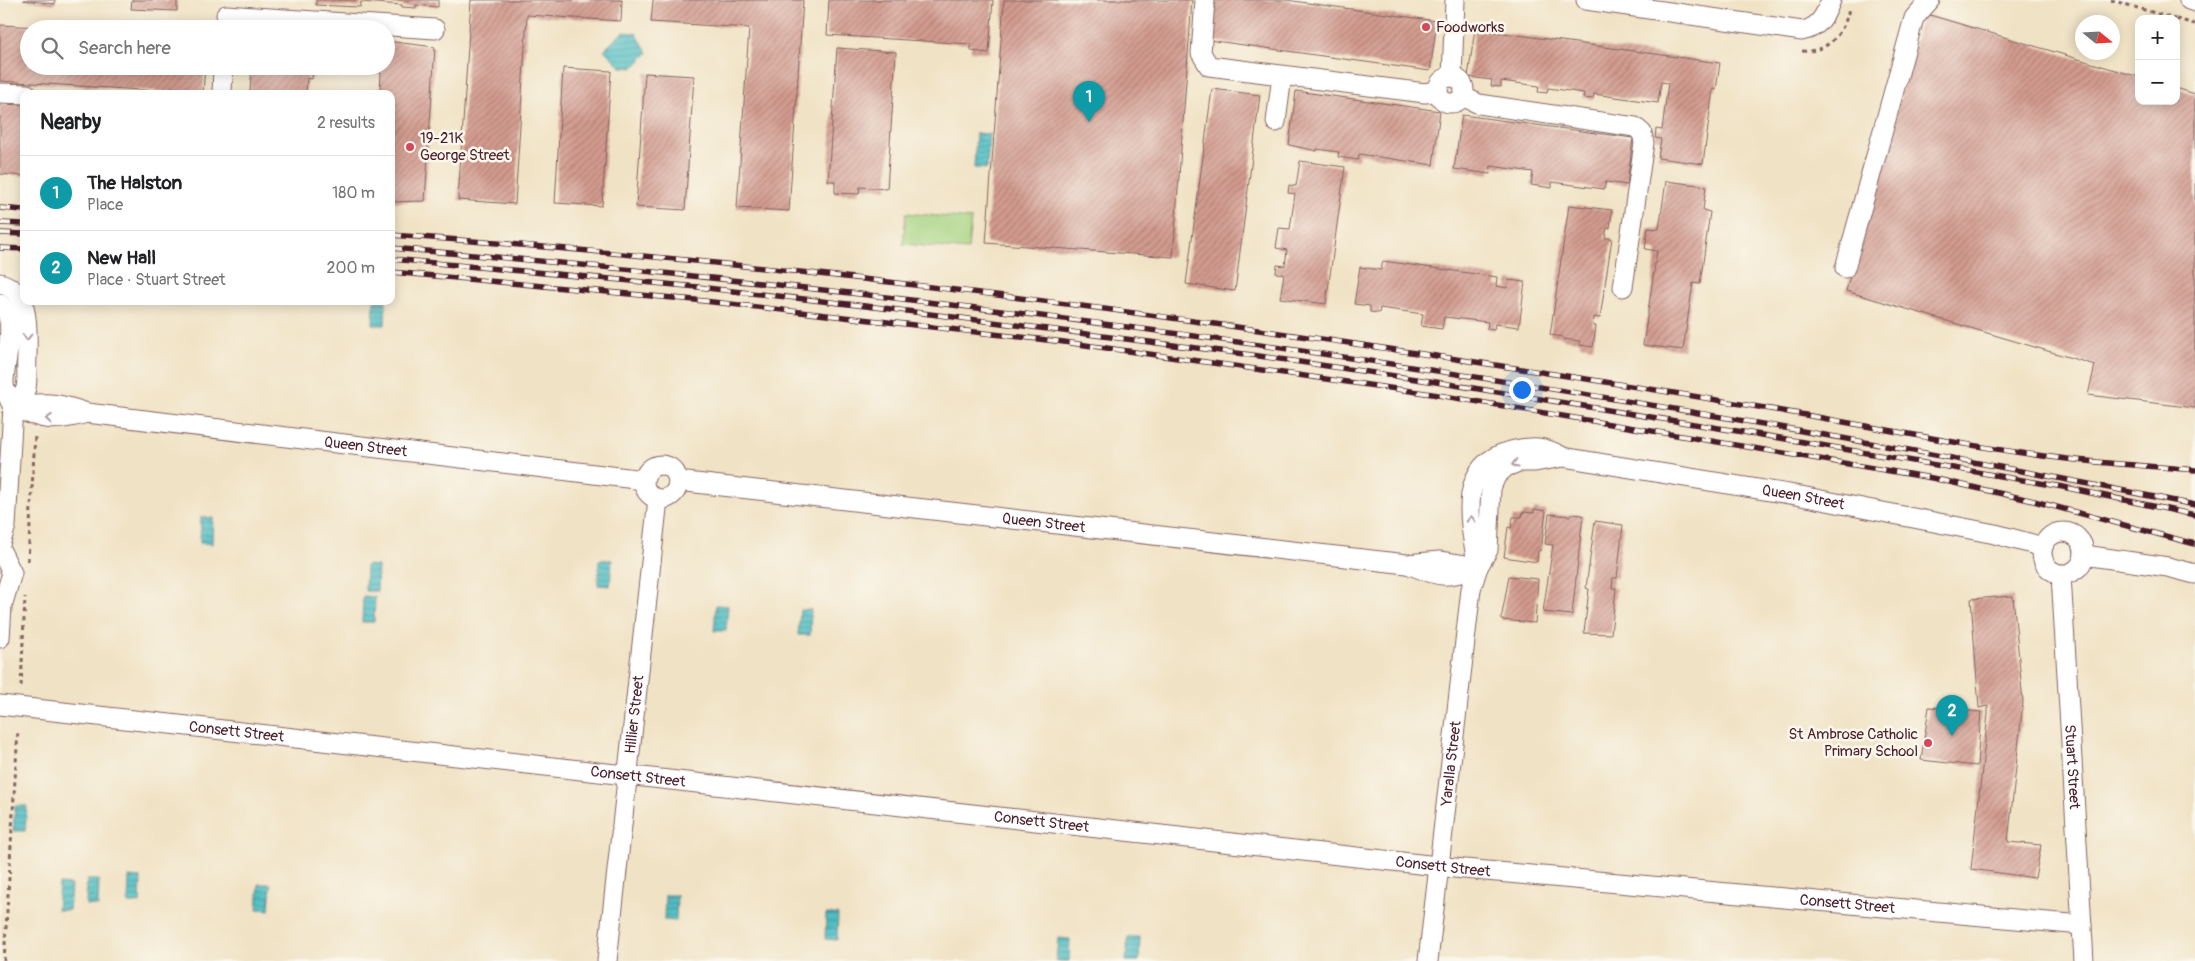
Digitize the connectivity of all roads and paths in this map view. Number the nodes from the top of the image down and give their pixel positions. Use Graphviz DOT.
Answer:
graph roads {
  1 [pos="1205,0"];
  2 [pos="1456,0"];
  3 [pos="1586,0"];
  4 [pos="1830,0"];
  5 [pos="1930,0"];
  6 [pos="2111,0"];
  7 [pos="2189,0"];
  8 [pos="2195,2"];
  9 [pos="226,15"];
  10 [pos="2162,15"];
  11 [pos="301,20"];
  12 [pos="2180,20"];
  13 [pos="2195,24"];
  14 [pos="395,26"];
  15 [pos="435,29"];
  16 [pos="223,75"];
  17 [pos="1282,76"];
  18 [pos="1452,77"];
  19 [pos="222,90"];
  20 [pos="1438,91"];
  21 [pos="0,92"];
  22 [pos="20,94"];
  23 [pos="1462,96"];
  24 [pos="1276,122"];
  25 [pos="1845,268"];
  26 [pos="0,283"];
  27 [pos="1623,287"];
  28 [pos="20,299"];
  29 [pos="0,304"];
  30 [pos="23,305"];
  31 [pos="13,407"];
  32 [pos="35,431"];
  33 [pos="644,480"];
  34 [pos="678,481"];
  35 [pos="658,499"];
  36 [pos="0,544"];
  37 [pos="2043,547"];
  38 [pos="0,549"];
  39 [pos="2084,555"];
  40 [pos="27,566"];
  41 [pos="1478,568"];
  42 [pos="2061,574"];
  43 [pos="2195,574"];
  44 [pos="26,595"];
  45 [pos="0,638"];
  46 [pos="21,686"];
  47 [pos="0,705"];
  48 [pos="18,730"];
  49 [pos="628,775"];
  50 [pos="1439,865"];
  51 [pos="2082,925"];
  52 [pos="4,961"];
  53 [pos="607,961"];
  54 [pos="1428,961"];
  55 [pos="2084,961"];
  1 -- 17 [label="street"];
  2 -- 18 [label="street"];
  3 -- 4 [label="street"];
  5 -- 25 [label="street"];
  6 -- 10 [label="path"];
  7 -- 8 [label="street"];
  9 -- 11 [label="street"];
  12 -- 13 [label="path"];
  14 -- 15 [label="street"];
  16 -- 19 [label="street"];
  17 -- 20 [label="street"];
  17 -- 24 [label="street"];
  18 -- 20 [label="street"];
  18 -- 23 [label="street"];
  20 -- 23 [label="street"];
  21 -- 22 [label="street"];
  23 -- 27 [label="street"];
  26 -- 28 [label="street, one-way"];
  29 -- 31 [label="street"];
  30 -- 31 [label="street, one-way"];
  31 -- 33 [label="street, Queen Street"];
  31 -- 36 [label="street"];
  32 -- 40 [label="path"];
  33 -- 34 [label="street"];
  33 -- 35 [label="street"];
  34 -- 35 [label="street"];
  34 -- 41 [label="street, Queen Street"];
  35 -- 49 [label="street, Hillier Street"];
  37 -- 39 [label="street"];
  37 -- 41 [label="street, Queen Street"];
  37 -- 42 [label="street"];
  38 -- 45 [label="street"];
  39 -- 42 [label="street"];
  39 -- 43 [label="street"];
  41 -- 50 [label="street, Yaralla Street"];
  42 -- 51 [label="street, Stuart Street"];
  44 -- 46 [label="path"];
  47 -- 49 [label="street, Consett Street"];
  48 -- 52 [label="path"];
  49 -- 50 [label="street, Consett Street"];
  49 -- 53 [label="street, Hillier Street"];
  50 -- 51 [label="street, Consett Street"];
  50 -- 54 [label="street, Yaralla Street"];
  51 -- 55 [label="street, Stuart Street"];
}
